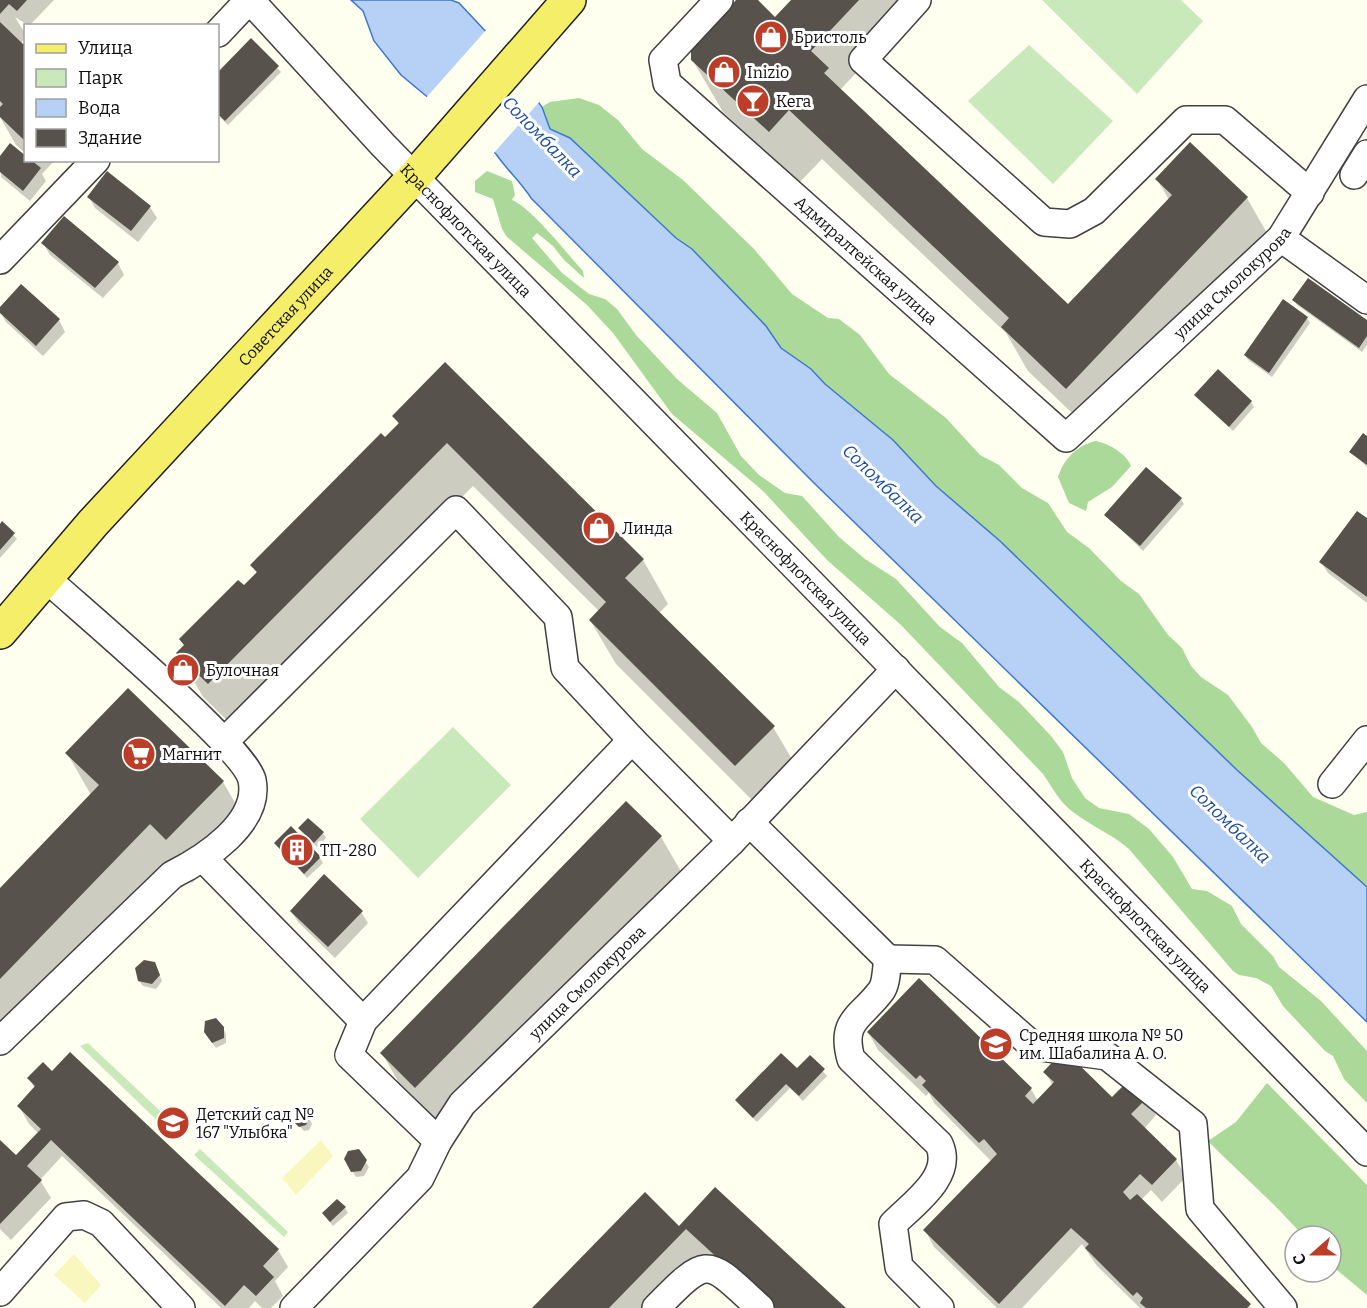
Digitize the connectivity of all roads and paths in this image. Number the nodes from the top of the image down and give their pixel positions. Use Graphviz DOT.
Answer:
graph roads {
  1 [pos="250,0"];
  2 [pos="569,0"];
  3 [pos="719,0"];
  4 [pos="917,0"];
  5 [pos="219,32"];
  6 [pos="1367,99"];
  7 [pos="94,162"];
  8 [pos="423,166"];
  9 [pos="1310,194"];
  10 [pos="1281,238"];
  11 [pos="0,260"];
  12 [pos="1367,300"];
  13 [pos="1065,438"];
  14 [pos="46,579"];
  15 [pos="0,632"];
  16 [pos="896,669"];
  17 [pos="632,740"];
  18 [pos="1367,740"];
  19 [pos="225,741"];
  20 [pos="1332,784"];
  21 [pos="741,831"];
  22 [pos="204,859"];
  23 [pos="888,959"];
  24 [pos="363,1021"];
  25 [pos="0,1041"];
  26 [pos="438,1141"];
  27 [pos="1367,1152"];
  28 [pos="0,1292"];
  29 [pos="181,1308"];
  30 [pos="294,1308"];
  31 [pos="656,1308"];
  32 [pos="760,1308"];
  33 [pos="940,1308"];
  34 [pos="1282,1308"];
  1 -- 5 [label="street"];
  1 -- 8 [label="street, Краснофлотская улица"];
  2 -- 8 [label="main road, Советская улица"];
  3 -- 13 [label="street, Адмиралтейская улица"];
  4 -- 9 [label="street"];
  6 -- 9 [label="street, улица Смолокурова"];
  7 -- 11 [label="street"];
  8 -- 14 [label="main road, Советская улица"];
  8 -- 16 [label="street, Краснофлотская улица"];
  9 -- 10 [label="street, улица Смолокурова"];
  10 -- 12 [label="street"];
  10 -- 13 [label="street, улица Смолокурова"];
  14 -- 15 [label="main road, Советская улица"];
  14 -- 19 [label="street"];
  16 -- 21 [label="street, улица Смолокурова"];
  16 -- 27 [label="street, Краснофлотская улица"];
  17 -- 19 [label="street"];
  17 -- 21 [label="street"];
  17 -- 24 [label="street"];
  18 -- 20 [label="street"];
  19 -- 22 [label="street"];
  21 -- 23 [label="street"];
  21 -- 26 [label="street, улица Смолокурова"];
  22 -- 24 [label="street"];
  22 -- 25 [label="street"];
  23 -- 33 [label="street"];
  23 -- 34 [label="street"];
  24 -- 26 [label="street"];
  26 -- 30 [label="street, улица Смолокурова"];
  28 -- 29 [label="street"];
  31 -- 32 [label="street"];
}
